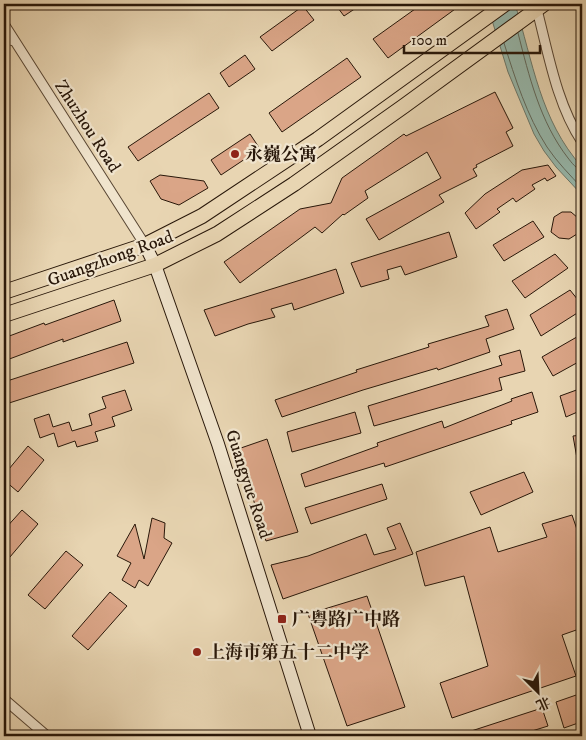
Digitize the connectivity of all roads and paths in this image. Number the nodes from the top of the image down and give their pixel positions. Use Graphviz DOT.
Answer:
graph roads {
  1 [pos="505,4"];
  2 [pos="539,5"];
  3 [pos="4,24"];
  4 [pos="4,42"];
  5 [pos="16,43"];
  6 [pos="582,142"];
  7 [pos="145,245"];
  8 [pos="155,265"];
  9 [pos="4,292"];
  10 [pos="4,315"];
  11 [pos="4,699"];
  12 [pos="47,736"];
  13 [pos="309,736"];
  1 -- 7 [label="main road, Guangzhong Road"];
  2 -- 6 [label="street"];
  2 -- 8 [label="main road, Guangzhong Road"];
  3 -- 5 [label="street, Zhuzhou Road"];
  4 -- 5 [label="lane"];
  5 -- 7 [label="street, Zhuzhou Road"];
  7 -- 8 [label="main road, Guangyue Road"];
  7 -- 9 [label="main road, Guangzhong Road"];
  8 -- 10 [label="main road, Guangzhong Road"];
  8 -- 13 [label="main road, Guangyue Road"];
  11 -- 12 [label="street"];
}
